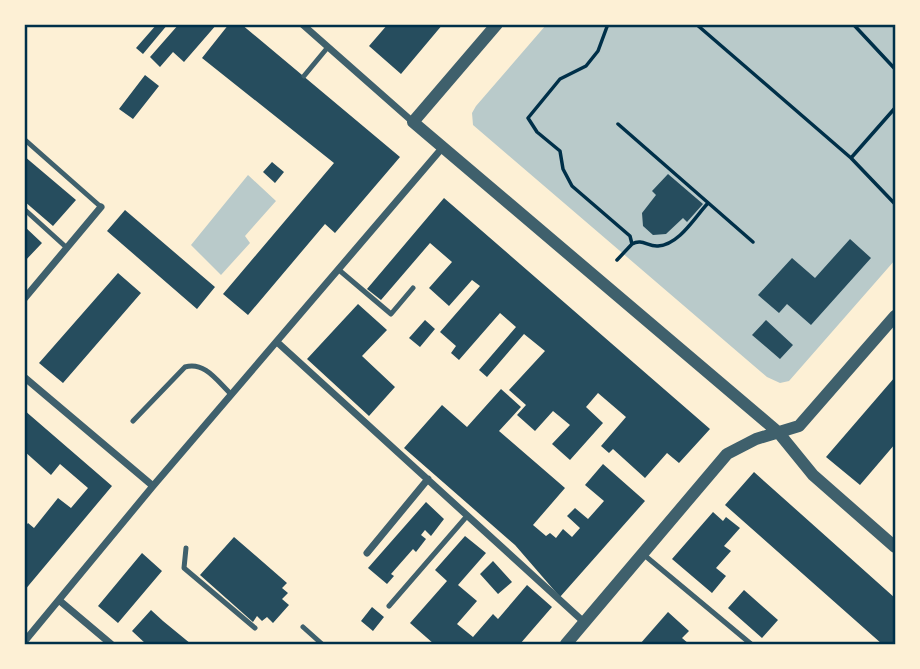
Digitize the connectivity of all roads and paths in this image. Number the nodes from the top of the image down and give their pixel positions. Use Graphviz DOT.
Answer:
graph roads {
  1 [pos="302,24"];
  2 [pos="498,24"];
  3 [pos="608,24"];
  4 [pos="696,24"];
  5 [pos="853,24"];
  6 [pos="328,47"];
  7 [pos="895,69"];
  8 [pos="303,76"];
  9 [pos="895,108"];
  10 [pos="412,122"];
  11 [pos="618,124"];
  12 [pos="24,139"];
  13 [pos="443,147"];
  14 [pos="851,158"];
  15 [pos="708,203"];
  16 [pos="895,204"];
  17 [pos="101,207"];
  18 [pos="24,209"];
  19 [pos="753,242"];
  20 [pos="632,244"];
  21 [pos="67,248"];
  22 [pos="617,261"];
  23 [pos="339,270"];
  24 [pos="413,288"];
  25 [pos="24,299"];
  26 [pos="895,316"];
  27 [pos="277,342"];
  28 [pos="24,377"];
  29 [pos="231,394"];
  30 [pos="133,421"];
  31 [pos="778,432"];
  32 [pos="428,479"];
  33 [pos="153,486"];
  34 [pos="467,516"];
  35 [pos="895,547"];
  36 [pos="186,548"];
  37 [pos="367,553"];
  38 [pos="643,555"];
  39 [pos="60,601"];
  40 [pos="389,606"];
  41 [pos="584,623"];
  42 [pos="303,627"];
  43 [pos="255,628"];
  44 [pos="24,642"];
  45 [pos="111,645"];
  46 [pos="322,645"];
  47 [pos="566,645"];
  48 [pos="751,645"];
  1 -- 6 [label="street"];
  2 -- 10 [label="street"];
  3 -- 20 [label="path"];
  4 -- 14 [label="path"];
  5 -- 7 [label="path"];
  6 -- 8 [label="lane"];
  6 -- 10 [label="street"];
  9 -- 14 [label="path"];
  10 -- 13 [label="street"];
  11 -- 15 [label="path"];
  12 -- 17 [label="lane"];
  13 -- 23 [label="street"];
  13 -- 31 [label="street"];
  14 -- 16 [label="path"];
  15 -- 19 [label="path"];
  15 -- 20 [label="path"];
  17 -- 21 [label="street"];
  18 -- 21 [label="lane"];
  20 -- 22 [label="path"];
  21 -- 25 [label="street"];
  23 -- 24 [label="lane"];
  23 -- 27 [label="street"];
  26 -- 31 [label="street"];
  27 -- 29 [label="street"];
  27 -- 32 [label="street"];
  28 -- 33 [label="street"];
  29 -- 30 [label="lane"];
  29 -- 33 [label="street"];
  31 -- 35 [label="street"];
  31 -- 38 [label="street"];
  32 -- 34 [label="street"];
  32 -- 37 [label="street"];
  33 -- 39 [label="street"];
  34 -- 40 [label="lane"];
  34 -- 41 [label="street"];
  36 -- 43 [label="lane"];
  38 -- 41 [label="street"];
  38 -- 48 [label="lane"];
  39 -- 44 [label="street"];
  39 -- 45 [label="street"];
  41 -- 47 [label="street"];
  42 -- 46 [label="lane"];
}
